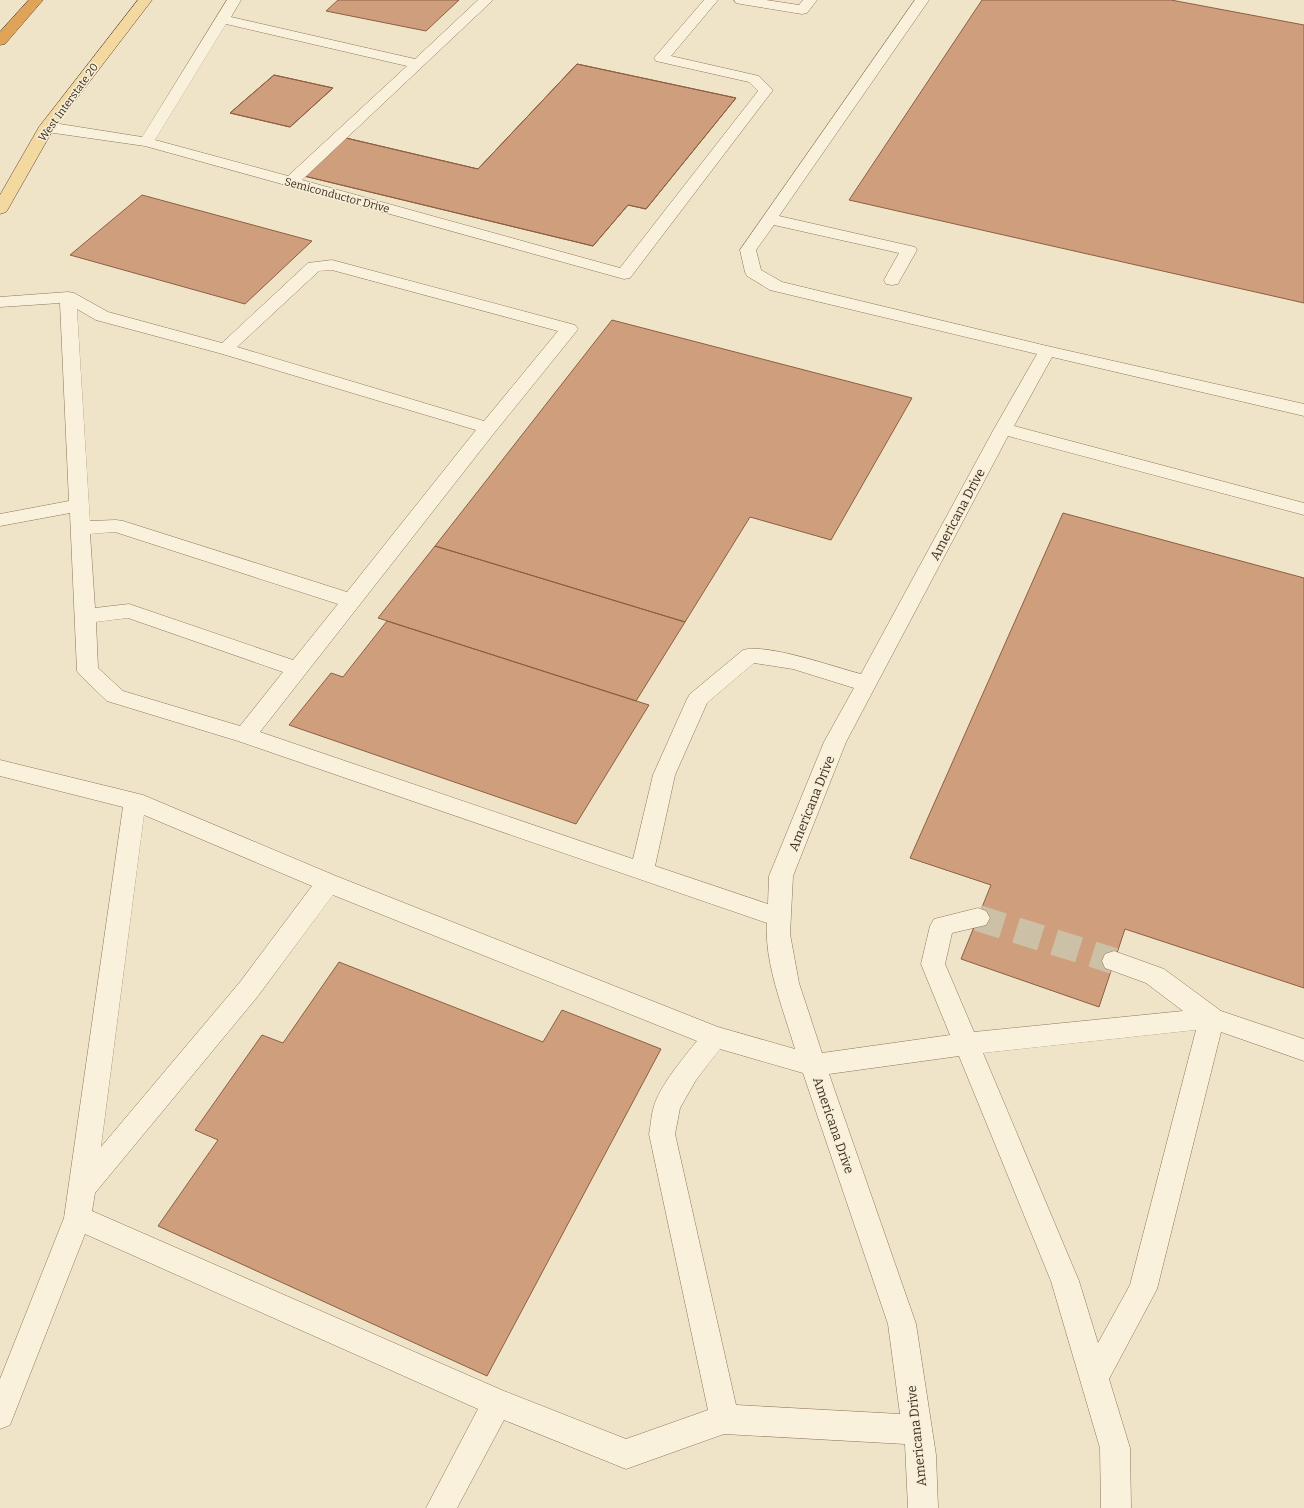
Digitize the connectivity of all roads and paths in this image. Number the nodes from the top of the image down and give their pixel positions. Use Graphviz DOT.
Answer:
graph roads {
  1 [pos="36,0"];
  2 [pos="145,0"];
  3 [pos="234,0"];
  4 [pos="486,0"];
  5 [pos="711,0"];
  6 [pos="741,0"];
  7 [pos="810,0"];
  8 [pos="922,0"];
  9 [pos="222,19"];
  10 [pos="0,41"];
  11 [pos="418,64"];
  12 [pos="47,127"];
  13 [pos="146,142"];
  14 [pos="291,182"];
  15 [pos="0,209"];
  16 [pos="769,219"];
  17 [pos="892,280"];
  18 [pos="68,297"];
  19 [pos="0,302"];
  20 [pos="225,349"];
  21 [pos="1047,351"];
  22 [pos="1304,410"];
  23 [pos="488,428"];
  24 [pos="1003,429"];
  25 [pos="79,505"];
  26 [pos="1304,509"];
  27 [pos="0,520"];
  28 [pos="80,528"];
  29 [pos="351,602"];
  30 [pos="85,616"];
  31 [pos="298,669"];
  32 [pos="866,684"];
  33 [pos="245,735"];
  34 [pos="0,768"];
  35 [pos="135,801"];
  36 [pos="642,871"];
  37 [pos="328,883"];
  38 [pos="780,918"];
  39 [pos="978,918"];
  40 [pos="1114,961"];
  41 [pos="1212,1018"];
  42 [pos="715,1037"];
  43 [pos="966,1044"];
  44 [pos="1304,1050"];
  45 [pos="813,1064"];
  46 [pos="81,1190"];
  47 [pos="78,1218"];
  48 [pos="1094,1378"];
  49 [pos="497,1403"];
  50 [pos="0,1415"];
  51 [pos="724,1419"];
  52 [pos="918,1430"];
  53 [pos="442,1508"];
  54 [pos="923,1508"];
  55 [pos="1116,1508"];
  1 -- 10 [label="highway"];
  2 -- 12 [label="main road, West Interstate 20"];
  3 -- 9 [label="street"];
  4 -- 11 [label="street"];
  5 -- 14 [label="street, Semiconductor Drive"];
  6 -- 7 [label="street"];
  8 -- 16 [label="street"];
  9 -- 11 [label="street"];
  9 -- 13 [label="street"];
  11 -- 14 [label="street"];
  12 -- 13 [label="street, Semiconductor Drive"];
  12 -- 15 [label="main road, West Interstate 20"];
  13 -- 14 [label="street, Semiconductor Drive"];
  16 -- 17 [label="street"];
  16 -- 21 [label="street"];
  18 -- 19 [label="street"];
  18 -- 20 [label="street"];
  18 -- 25 [label="street"];
  20 -- 23 [label="street"];
  20 -- 23 [label="street"];
  21 -- 22 [label="street"];
  21 -- 24 [label="street, Americana Drive"];
  23 -- 29 [label="street"];
  24 -- 26 [label="street"];
  24 -- 32 [label="street, Americana Drive"];
  25 -- 27 [label="street"];
  25 -- 28 [label="street"];
  28 -- 29 [label="street"];
  28 -- 30 [label="street"];
  29 -- 31 [label="street"];
  30 -- 31 [label="street"];
  30 -- 33 [label="street"];
  31 -- 33 [label="street"];
  32 -- 36 [label="street"];
  32 -- 38 [label="street, Americana Drive"];
  33 -- 36 [label="street"];
  34 -- 35 [label="street"];
  35 -- 37 [label="street"];
  35 -- 46 [label="street"];
  36 -- 38 [label="street"];
  37 -- 42 [label="street"];
  37 -- 46 [label="street"];
  38 -- 45 [label="street, Americana Drive"];
  39 -- 43 [label="street"];
  40 -- 41 [label="street"];
  41 -- 43 [label="street"];
  41 -- 44 [label="street"];
  41 -- 48 [label="street"];
  42 -- 45 [label="street"];
  42 -- 51 [label="street"];
  43 -- 45 [label="street"];
  43 -- 48 [label="street"];
  45 -- 52 [label="street, Americana Drive"];
  46 -- 47 [label="street"];
  47 -- 49 [label="street"];
  47 -- 50 [label="street"];
  48 -- 55 [label="street"];
  49 -- 51 [label="street"];
  49 -- 53 [label="street"];
  51 -- 52 [label="street"];
  52 -- 54 [label="street, Americana Drive"];
}
